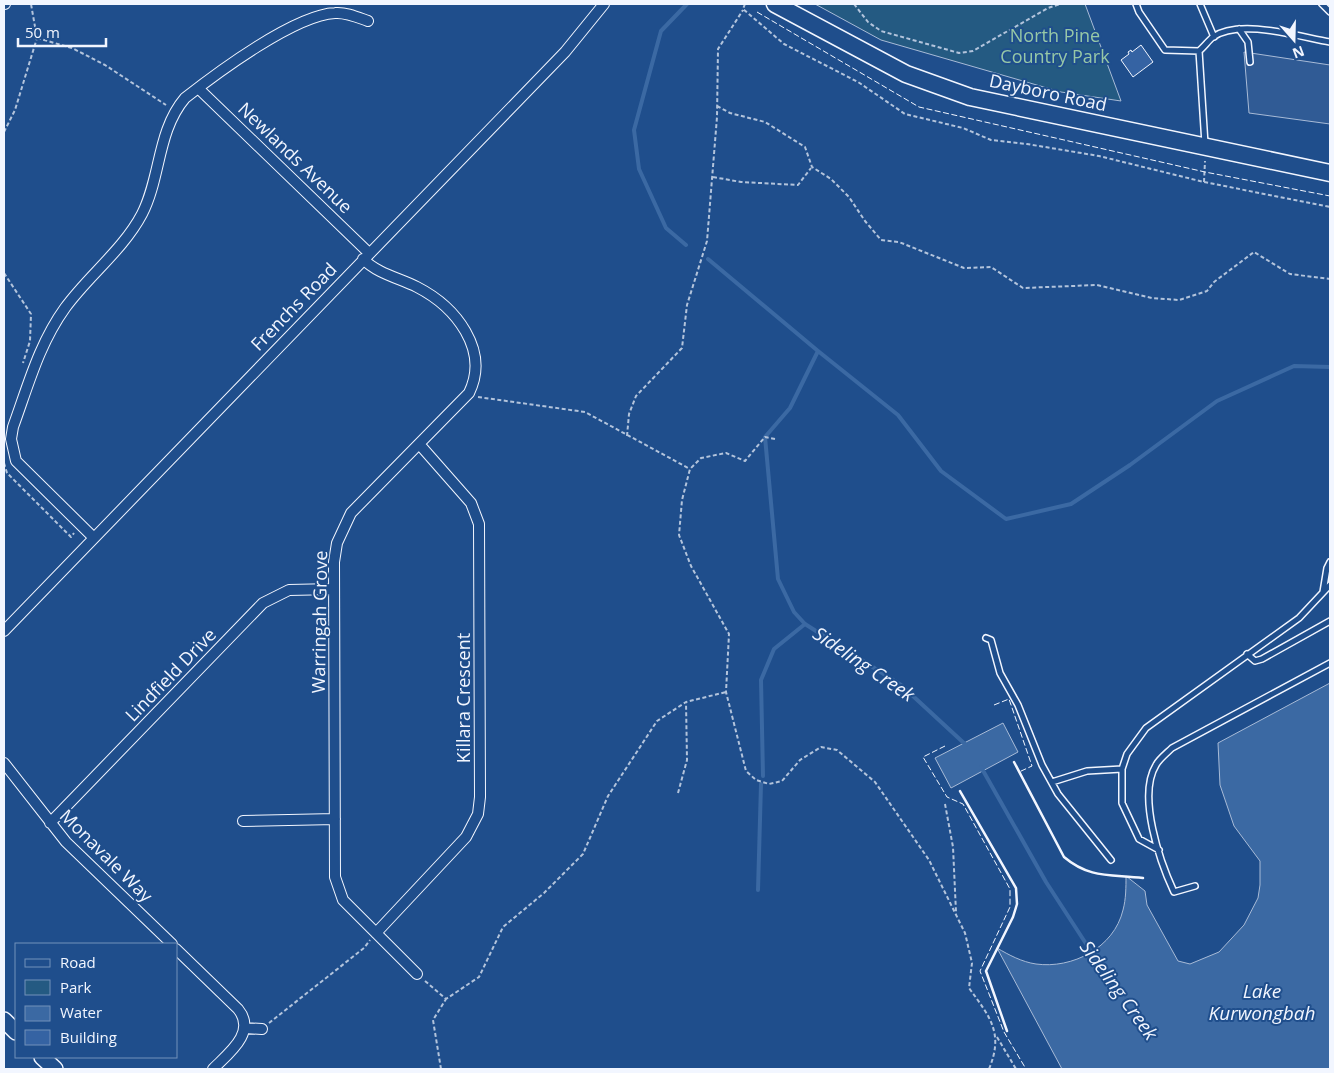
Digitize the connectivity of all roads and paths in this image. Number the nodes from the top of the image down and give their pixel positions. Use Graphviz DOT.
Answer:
graph roads {
  1 [pos="31,4"];
  2 [pos="604,4"];
  3 [pos="746,4"];
  4 [pos="775,4"];
  5 [pos="854,4"];
  6 [pos="1060,4"];
  7 [pos="1136,4"];
  8 [pos="1200,4"];
  9 [pos="1322,4"];
  10 [pos="743,9"];
  11 [pos="1330,12"];
  12 [pos="368,21"];
  13 [pos="1239,29"];
  14 [pos="1214,36"];
  15 [pos="37,38"];
  16 [pos="1330,42"];
  17 [pos="1199,51"];
  18 [pos="1250,62"];
  19 [pos="198,88"];
  20 [pos="717,106"];
  21 [pos="174,110"];
  22 [pos="4,132"];
  23 [pos="1205,148"];
  24 [pos="812,167"];
  25 [pos="1330,173"];
  26 [pos="713,177"];
  27 [pos="1204,182"];
  28 [pos="1330,207"];
  29 [pos="366,256"];
  30 [pos="4,273"];
  31 [pos="1330,279"];
  32 [pos="21,369"];
  33 [pos="469,393"];
  34 [pos="627,436"];
  35 [pos="775,439"];
  36 [pos="420,445"];
  37 [pos="4,461"];
  38 [pos="690,469"];
  39 [pos="81,526"];
  40 [pos="94,538"];
  41 [pos="1330,562"];
  42 [pos="1330,586"];
  43 [pos="334,589"];
  44 [pos="1323,592"];
  45 [pos="1330,621"];
  46 [pos="4,631"];
  47 [pos="986,638"];
  48 [pos="1247,654"];
  49 [pos="1330,663"];
  50 [pos="726,692"];
  51 [pos="686,702"];
  52 [pos="4,762"];
  53 [pos="1122,769"];
  54 [pos="1052,782"];
  55 [pos="678,793"];
  56 [pos="945,804"];
  57 [pos="335,819"];
  58 [pos="242,821"];
  59 [pos="50,823"];
  60 [pos="1159,850"];
  61 [pos="1111,860"];
  62 [pos="1195,886"];
  63 [pos="956,914"];
  64 [pos="376,932"];
  65 [pos="171,943"];
  66 [pos="178,951"];
  67 [pos="417,974"];
  68 [pos="446,999"];
  69 [pos="4,1020"];
  70 [pos="245,1028"];
  71 [pos="262,1029"];
  72 [pos="15,1031"];
  73 [pos="997,1036"];
  74 [pos="43,1058"];
  75 [pos="55,1069"];
  76 [pos="213,1069"];
  77 [pos="441,1069"];
  78 [pos="989,1069"];
  79 [pos="1016,1069"];
  1 -- 15 [label="path"];
  2 -- 29 [label="street, Frenchs Road"];
  3 -- 10 [label="path"];
  4 -- 23 [label="main road, Dayboro Road"];
  5 -- 6 [label="path"];
  7 -- 17 [label="lane"];
  8 -- 14 [label="lane"];
  9 -- 11 [label="lane"];
  10 -- 20 [label="path"];
  10 -- 27 [label="path"];
  12 -- 19 [label="street"];
  13 -- 14 [label="lane"];
  13 -- 16 [label="lane"];
  13 -- 18 [label="lane"];
  14 -- 17 [label="lane"];
  15 -- 21 [label="path"];
  15 -- 22 [label="path"];
  17 -- 23 [label="lane"];
  19 -- 21 [label="street"];
  19 -- 29 [label="street, Newlands Avenue"];
  20 -- 24 [label="path"];
  20 -- 26 [label="path"];
  21 -- 39 [label="street"];
  23 -- 25 [label="main road, Dayboro Road"];
  23 -- 27 [label="path"];
  24 -- 26 [label="path"];
  24 -- 31 [label="path"];
  26 -- 34 [label="path"];
  27 -- 28 [label="path"];
  29 -- 33 [label="street, Warringah Grove"];
  29 -- 40 [label="street, Frenchs Road"];
  30 -- 32 [label="path"];
  33 -- 34 [label="path"];
  33 -- 36 [label="street, Warringah Grove"];
  34 -- 38 [label="path"];
  35 -- 38 [label="path"];
  36 -- 43 [label="street, Warringah Grove"];
  36 -- 64 [label="street, Killara Crescent"];
  37 -- 39 [label="path"];
  38 -- 50 [label="path"];
  39 -- 40 [label="street"];
  40 -- 46 [label="street, Frenchs Road"];
  41 -- 44 [label="lane"];
  42 -- 44 [label="lane"];
  43 -- 57 [label="street, Warringah Grove"];
  43 -- 59 [label="street, Lindfield Drive"];
  44 -- 48 [label="lane"];
  45 -- 48 [label="lane"];
  47 -- 54 [label="lane"];
  48 -- 53 [label="lane"];
  49 -- 60 [label="lane"];
  50 -- 51 [label="path"];
  50 -- 63 [label="path"];
  51 -- 55 [label="path"];
  51 -- 68 [label="path"];
  52 -- 59 [label="street, Monavale Way"];
  53 -- 54 [label="lane"];
  53 -- 60 [label="lane"];
  54 -- 61 [label="lane"];
  56 -- 63 [label="path"];
  57 -- 58 [label="street"];
  57 -- 64 [label="street, Warringah Grove"];
  59 -- 65 [label="street, Monavale Way"];
  60 -- 62 [label="lane"];
  63 -- 73 [label="path"];
  64 -- 67 [label="street, Warringah Grove"];
  64 -- 71 [label="path"];
  66 -- 70 [label="street"];
  67 -- 68 [label="path"];
  68 -- 77 [label="path"];
  69 -- 72 [label="main road"];
  70 -- 71 [label="street"];
  70 -- 76 [label="street"];
  73 -- 78 [label="path"];
  73 -- 79 [label="path"];
  74 -- 75 [label="main road"];
}
